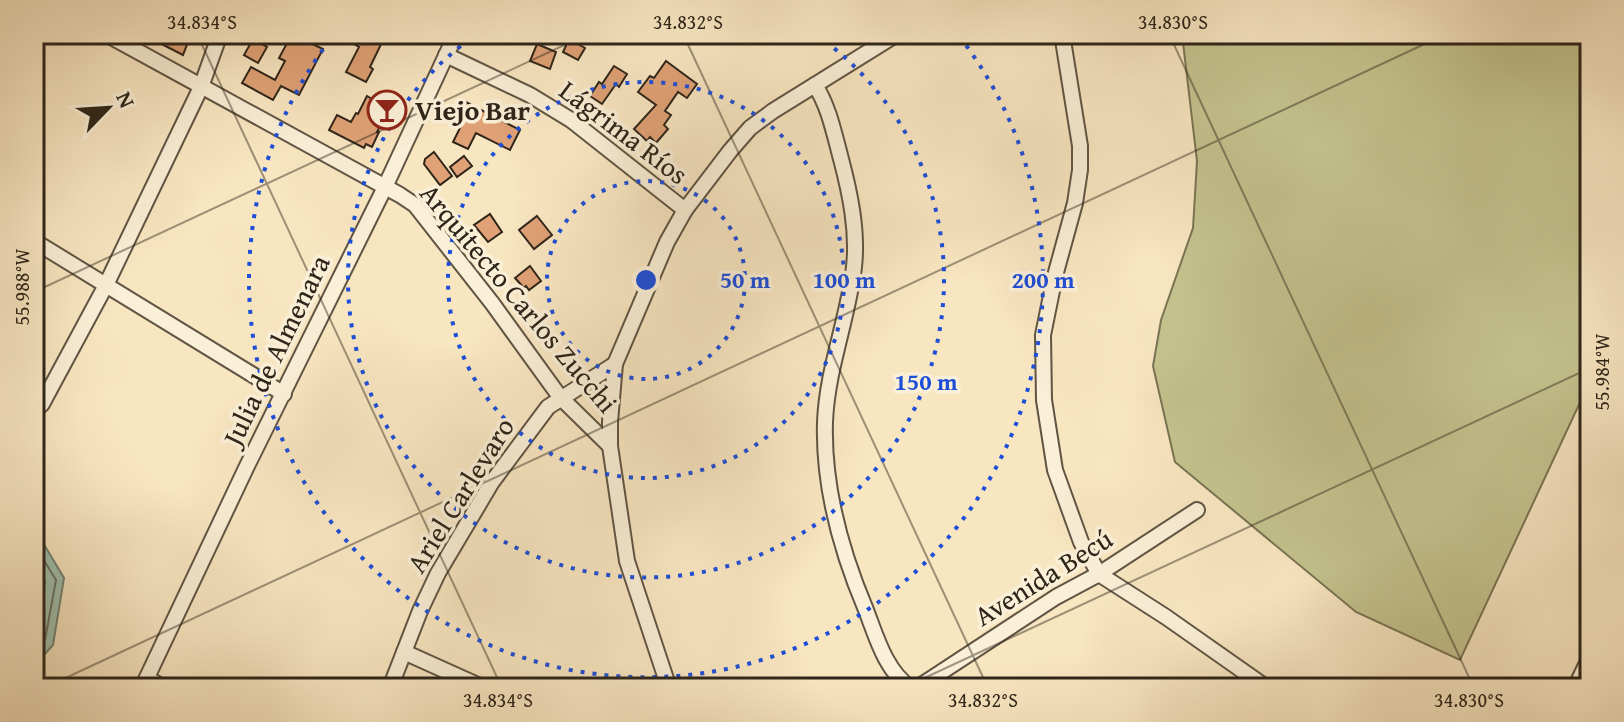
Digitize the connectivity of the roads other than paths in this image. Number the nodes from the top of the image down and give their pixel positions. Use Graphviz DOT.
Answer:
graph roads {
  1 [pos="106,34"];
  2 [pos="220,34"];
  3 [pos="456,34"];
  4 [pos="897,34"];
  5 [pos="1062,34"];
  6 [pos="446,55"];
  7 [pos="815,85"];
  8 [pos="201,87"];
  9 [pos="385,187"];
  10 [pos="685,210"];
  11 [pos="34,241"];
  12 [pos="106,285"];
  13 [pos="615,364"];
  14 [pos="284,394"];
  15 [pos="560,397"];
  16 [pos="34,411"];
  17 [pos="610,446"];
  18 [pos="1197,510"];
  19 [pos="1099,574"];
  20 [pos="404,652"];
  21 [pos="1590,657"];
  22 [pos="145,683"];
  23 [pos="164,688"];
  24 [pos="390,688"];
  25 [pos="484,688"];
  26 [pos="669,688"];
  27 [pos="914,688"];
  28 [pos="1267,688"];
  29 [pos="1575,688"];
  1 -- 8 [label="street, Arquitecto Carlos Zucchi"];
  2 -- 8 [label="street"];
  3 -- 6 [label="street, Julia de Almenara"];
  4 -- 7 [label="street, Arquitecto Carlos Zucchi"];
  5 -- 19 [label="street"];
  6 -- 9 [label="street, Julia de Almenara"];
  6 -- 10 [label="street, Lágrima Ríos"];
  7 -- 10 [label="street, Arquitecto Carlos Zucchi"];
  7 -- 27 [label="street"];
  8 -- 9 [label="street, Arquitecto Carlos Zucchi"];
  8 -- 12 [label="street"];
  9 -- 14 [label="street, Julia de Almenara"];
  9 -- 15 [label="street, Arquitecto Carlos Zucchi"];
  10 -- 13 [label="street, Arquitecto Carlos Zucchi"];
  11 -- 12 [label="street"];
  12 -- 14 [label="street"];
  12 -- 16 [label="street"];
  13 -- 15 [label="street, Ariel Carlevaro"];
  13 -- 17 [label="street, Arquitecto Carlos Zucchi"];
  14 -- 22 [label="street, Julia de Almenara"];
  15 -- 17 [label="street, Arquitecto Carlos Zucchi"];
  15 -- 20 [label="street, Ariel Carlevaro"];
  17 -- 26 [label="street, Arquitecto Carlos Zucchi"];
  18 -- 19 [label="street, Avenida Becú"];
  19 -- 27 [label="street, Avenida Becú"];
  19 -- 28 [label="street"];
  20 -- 24 [label="street, Ariel Carlevaro"];
  20 -- 25 [label="street"];
  21 -- 29 [label="street"];
  22 -- 23 [label="street"];
}
